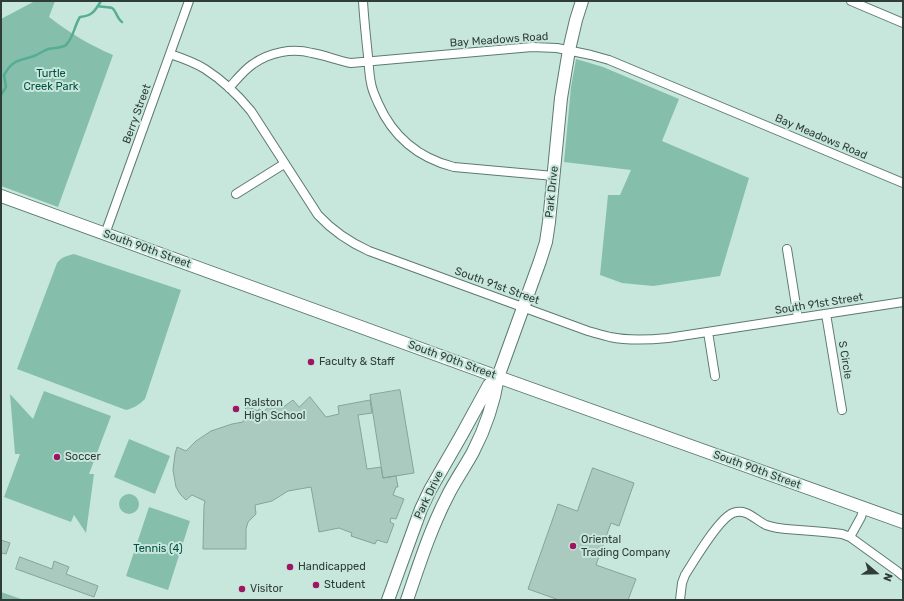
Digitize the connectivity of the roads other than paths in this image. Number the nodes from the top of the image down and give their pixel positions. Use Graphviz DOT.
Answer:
graph roads {
  1 [pos="189,1"];
  2 [pos="363,1"];
  3 [pos="582,1"];
  4 [pos="851,1"];
  5 [pos="903,23"];
  6 [pos="569,50"];
  7 [pos="170,54"];
  8 [pos="368,62"];
  9 [pos="229,88"];
  10 [pos="284,164"];
  11 [pos="554,176"];
  12 [pos="903,183"];
  13 [pos="236,194"];
  14 [pos="1,196"];
  15 [pos="104,234"];
  16 [pos="787,248"];
  17 [pos="903,302"];
  18 [pos="523,308"];
  19 [pos="826,314"];
  20 [pos="798,318"];
  21 [pos="708,332"];
  22 [pos="715,376"];
  23 [pos="498,377"];
  24 [pos="842,410"];
  25 [pos="864,508"];
  26 [pos="903,522"];
  27 [pos="850,537"];
  28 [pos="903,576"];
  29 [pos="388,600"];
  30 [pos="407,600"];
  31 [pos="680,600"];
  1 -- 7 [label="street, Berry Street"];
  2 -- 8 [label="street"];
  3 -- 6 [label="street, Park Drive"];
  4 -- 5 [label="street"];
  6 -- 8 [label="street, Bay Meadows Road"];
  6 -- 11 [label="street, Park Drive"];
  6 -- 12 [label="street, Bay Meadows Road"];
  7 -- 9 [label="street, South 91st Street"];
  7 -- 15 [label="street, Berry Street"];
  8 -- 9 [label="street, Bay Meadows Road"];
  8 -- 11 [label="street"];
  9 -- 10 [label="street, South 91st Street"];
  10 -- 13 [label="street"];
  10 -- 18 [label="street, South 91st Street"];
  11 -- 18 [label="street, Park Drive"];
  14 -- 15 [label="street, South 90th Street"];
  15 -- 23 [label="street, South 90th Street"];
  16 -- 20 [label="street"];
  17 -- 19 [label="street, South 91st Street"];
  18 -- 21 [label="street, South 91st Street"];
  18 -- 23 [label="street, Park Drive"];
  19 -- 20 [label="street, South 91st Street"];
  19 -- 24 [label="street, S Circle"];
  20 -- 21 [label="street, South 91st Street"];
  21 -- 22 [label="street"];
  23 -- 25 [label="street, South 90th Street"];
  23 -- 29 [label="street, Park Drive"];
  23 -- 30 [label="street, Park Drive"];
  25 -- 26 [label="street, South 90th Street"];
  25 -- 27 [label="street"];
  27 -- 28 [label="street"];
  27 -- 31 [label="street"];
}
